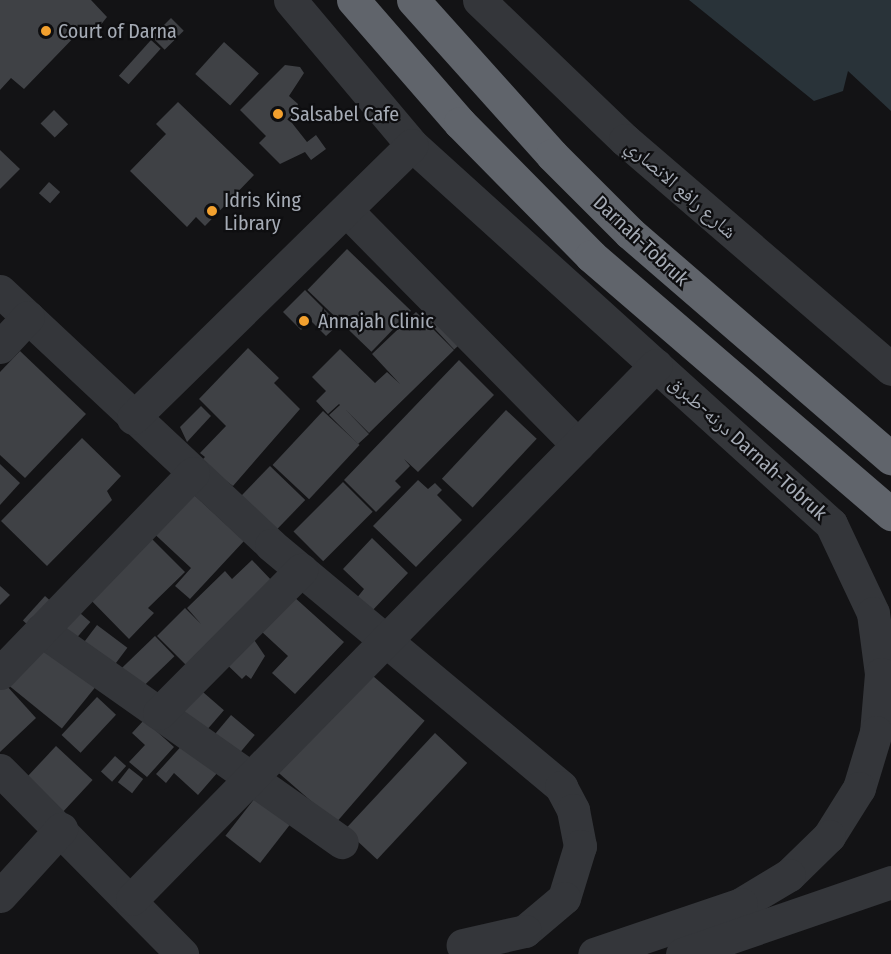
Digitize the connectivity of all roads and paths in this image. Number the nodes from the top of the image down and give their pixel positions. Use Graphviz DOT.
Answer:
graph roads {
  1 [pos="290,0"];
  2 [pos="353,0"];
  3 [pos="413,0"];
  4 [pos="479,0"];
  5 [pos="412,145"];
  6 [pos="346,210"];
  7 [pos="0,291"];
  8 [pos="28,317"];
  9 [pos="0,347"];
  10 [pos="656,365"];
  11 [pos="891,369"];
  12 [pos="132,418"];
  13 [pos="578,445"];
  14 [pos="891,458"];
  15 [pos="193,473"];
  16 [pos="891,514"];
  17 [pos="301,570"];
  18 [pos="862,582"];
  19 [pos="891,618"];
  20 [pos="41,630"];
  21 [pos="386,643"];
  22 [pos="0,673"];
  23 [pos="159,713"];
  24 [pos="0,770"];
  25 [pos="251,778"];
  26 [pos="891,782"];
  27 [pos="859,788"];
  28 [pos="61,829"];
  29 [pos="342,842"];
  30 [pos="891,882"];
  31 [pos="0,896"];
  32 [pos="132,899"];
  33 [pos="722,948"];
  34 [pos="452,949"];
  35 [pos="182,954"];
  36 [pos="594,954"];
  37 [pos="684,954"];
  1 -- 5 [label="street, درنه-طبرق Darnah-Tobruk"];
  2 -- 16 [label="highway"];
  3 -- 14 [label="highway, Darnah-Tobruk"];
  4 -- 11 [label="street, شارع رافع الانصاري"];
  5 -- 6 [label="street"];
  5 -- 10 [label="street, درنه-طبرق Darnah-Tobruk"];
  6 -- 12 [label="street"];
  6 -- 13 [label="street"];
  7 -- 8 [label="street"];
  8 -- 9 [label="street"];
  8 -- 12 [label="street"];
  10 -- 13 [label="street"];
  10 -- 18 [label="street, درنه-طبرق Darnah-Tobruk"];
  12 -- 15 [label="street"];
  13 -- 21 [label="street"];
  15 -- 17 [label="street"];
  15 -- 20 [label="street"];
  17 -- 21 [label="street"];
  17 -- 23 [label="street"];
  18 -- 19 [label="street"];
  18 -- 27 [label="street, درنه-طبرق Darnah-Tobruk"];
  20 -- 22 [label="street"];
  20 -- 23 [label="street"];
  21 -- 25 [label="street"];
  21 -- 34 [label="street"];
  23 -- 25 [label="street"];
  24 -- 28 [label="street"];
  25 -- 29 [label="street"];
  25 -- 32 [label="street"];
  26 -- 27 [label="street"];
  27 -- 36 [label="street, درنه-طبرق Darnah-Tobruk"];
  28 -- 31 [label="street"];
  28 -- 32 [label="street"];
  30 -- 33 [label="street"];
  32 -- 35 [label="street"];
  33 -- 37 [label="street"];
}
